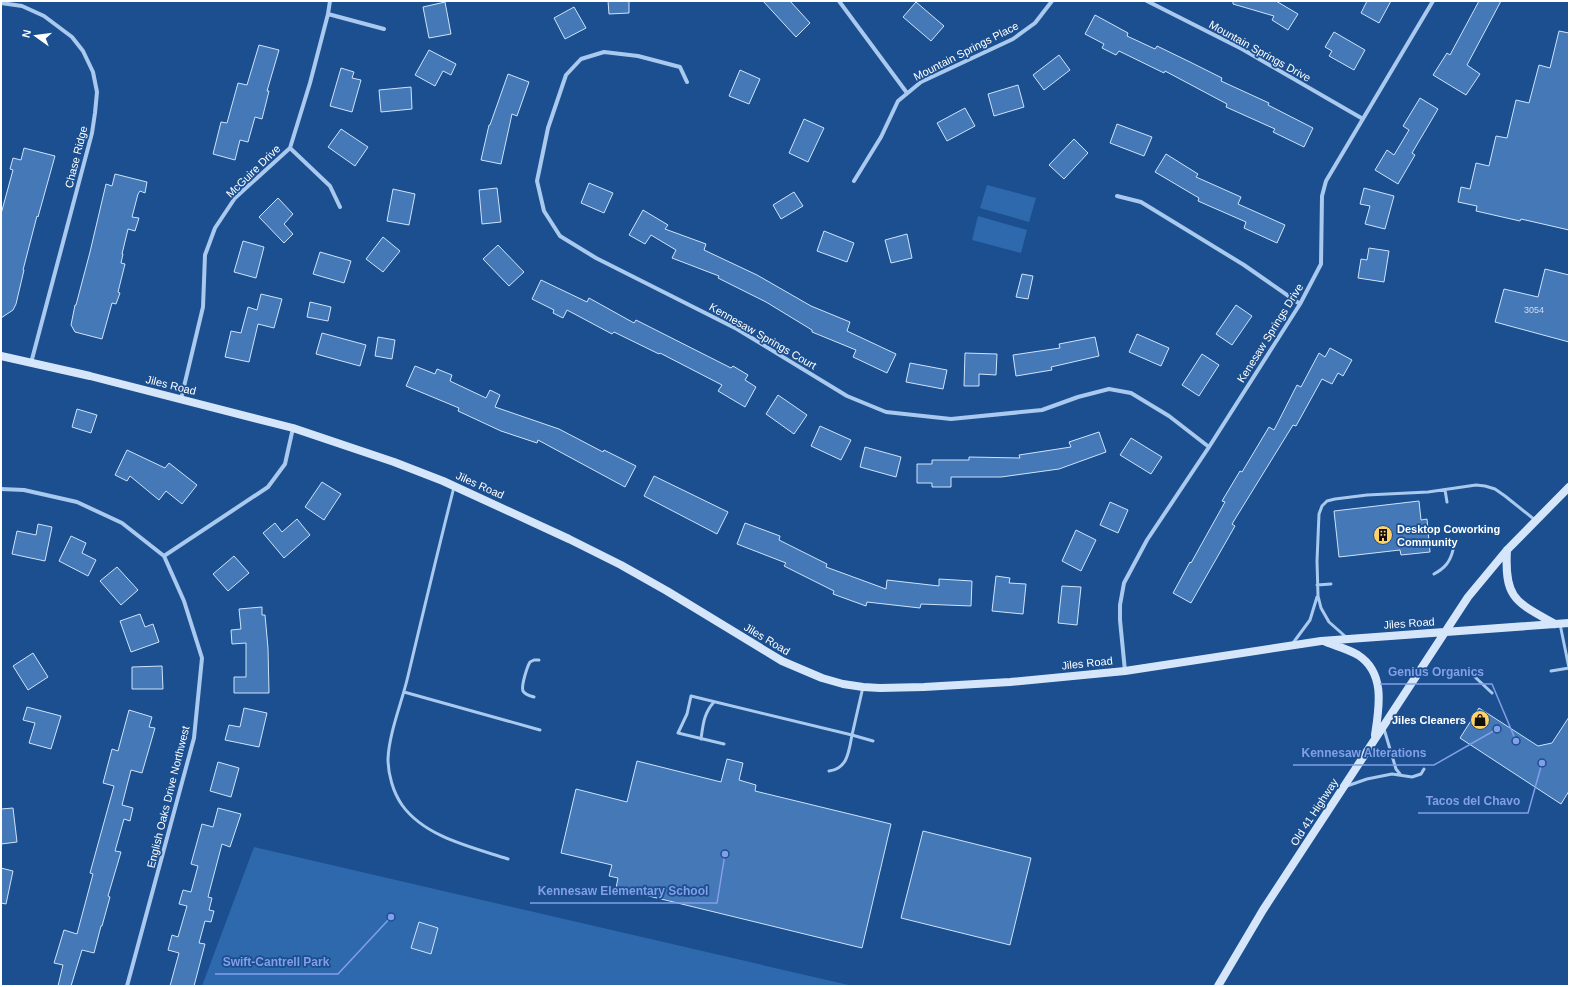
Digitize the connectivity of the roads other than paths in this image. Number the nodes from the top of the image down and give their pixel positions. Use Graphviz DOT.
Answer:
graph roads {
  1 [pos="330,1"];
  2 [pos="840,1"];
  3 [pos="1052,1"];
  4 [pos="1147,1"];
  5 [pos="1433,1"];
  6 [pos="1,3"];
  7 [pos="328,14"];
  8 [pos="384,29"];
  9 [pos="687,82"];
  10 [pos="907,93"];
  11 [pos="1363,119"];
  12 [pos="290,148"];
  13 [pos="854,181"];
  14 [pos="1117,196"];
  15 [pos="340,207"];
  16 [pos="1300,304"];
  17 [pos="1,356"];
  18 [pos="31,363"];
  19 [pos="181,399"];
  20 [pos="293,428"];
  21 [pos="1209,446"];
  22 [pos="454,486"];
  23 [pos="1569,487"];
  24 [pos="1,489"];
  25 [pos="1445,490"];
  26 [pos="1447,502"];
  27 [pos="1535,520"];
  28 [pos="1454,550"];
  29 [pos="1507,550"];
  30 [pos="164,556"];
  31 [pos="1434,574"];
  32 [pos="1331,584"];
  33 [pos="1317,585"];
  34 [pos="1318,596"];
  35 [pos="1569,623"];
  36 [pos="1558,624"];
  37 [pos="1445,632"];
  38 [pos="1348,639"];
  39 [pos="1323,640"];
  40 [pos="1291,645"];
  41 [pos="539,660"];
  42 [pos="1569,668"];
  43 [pos="1124,671"];
  44 [pos="1551,671"];
  45 [pos="1475,677"];
  46 [pos="863,687"];
  47 [pos="404,692"];
  48 [pos="1492,693"];
  49 [pos="534,696"];
  50 [pos="714,702"];
  51 [pos="1383,727"];
  52 [pos="540,730"];
  53 [pos="852,735"];
  54 [pos="701,738"];
  55 [pos="1375,739"];
  56 [pos="873,741"];
  57 [pos="724,744"];
  58 [pos="1424,769"];
  59 [pos="829,771"];
  60 [pos="1400,774"];
  61 [pos="1343,787"];
  62 [pos="508,859"];
  63 [pos="127,986"];
  64 [pos="1218,986"];
  1 -- 7 [label="street, McGuire Drive"];
  2 -- 10 [label="street"];
  3 -- 10 [label="street, Mountain Springs Place"];
  4 -- 11 [label="street, Mountain Springs Drive"];
  5 -- 11 [label="street, Kenesaw Springs Drive"];
  6 -- 18 [label="street, Chase Ridge"];
  7 -- 8 [label="street"];
  7 -- 12 [label="street, McGuire Drive"];
  9 -- 21 [label="street, Kennesaw Springs Court"];
  10 -- 13 [label="street, Mountain Springs Place"];
  11 -- 16 [label="street, Kenesaw Springs Drive"];
  12 -- 15 [label="street"];
  12 -- 19 [label="street, McGuire Drive"];
  14 -- 16 [label="street"];
  16 -- 21 [label="street, Kenesaw Springs Drive"];
  17 -- 18 [label="street, Jiles Road"];
  18 -- 19 [label="street, Jiles Road"];
  19 -- 20 [label="street, Jiles Road"];
  20 -- 22 [label="street, Jiles Road"];
  20 -- 30 [label="street"];
  21 -- 43 [label="street, Kenesaw Springs Drive"];
  22 -- 46 [label="street, Jiles Road"];
  22 -- 47 [label="lane"];
  23 -- 27 [label="street, Old 41 Highway"];
  24 -- 30 [label="street, English Oaks Drive Northwest"];
  25 -- 26 [label="lane"];
  25 -- 27 [label="lane"];
  25 -- 33 [label="lane"];
  27 -- 29 [label="street, Old 41 Highway"];
  28 -- 31 [label="lane"];
  29 -- 36 [label="street"];
  29 -- 37 [label="street, Old 41 Highway"];
  30 -- 63 [label="street, English Oaks Drive Northwest"];
  32 -- 33 [label="lane"];
  33 -- 34 [label="lane"];
  34 -- 38 [label="lane"];
  34 -- 40 [label="lane"];
  35 -- 36 [label="street, Jiles Road"];
  36 -- 37 [label="street, Jiles Road"];
  36 -- 42 [label="lane"];
  37 -- 38 [label="street, Jiles Road"];
  37 -- 51 [label="street, Old 41 Highway"];
  38 -- 39 [label="street, Jiles Road"];
  39 -- 40 [label="street, Jiles Road"];
  39 -- 55 [label="street"];
  40 -- 43 [label="street, Jiles Road"];
  41 -- 49 [label="lane"];
  42 -- 44 [label="lane"];
  43 -- 46 [label="street, Jiles Road"];
  45 -- 48 [label="lane"];
  46 -- 53 [label="lane"];
  47 -- 52 [label="lane"];
  47 -- 62 [label="lane"];
  50 -- 53 [label="lane"];
  50 -- 54 [label="lane"];
  50 -- 54 [label="lane"];
  51 -- 55 [label="street, Old 41 Highway"];
  51 -- 60 [label="lane"];
  53 -- 56 [label="lane"];
  53 -- 59 [label="lane"];
  54 -- 57 [label="lane"];
  55 -- 61 [label="street, Old 41 Highway"];
  58 -- 60 [label="lane"];
  60 -- 61 [label="lane"];
  61 -- 64 [label="street, Old 41 Highway"];
}
